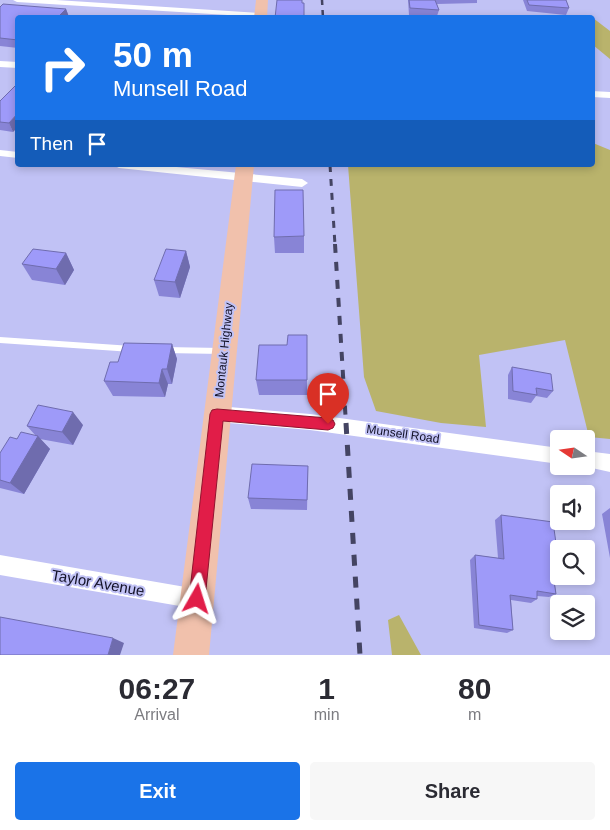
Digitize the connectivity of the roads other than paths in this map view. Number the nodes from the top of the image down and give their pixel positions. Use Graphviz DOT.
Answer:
graph roads {
  1 [pos="17,0"];
  2 [pos="262,0"];
  3 [pos="246,15"];
  4 [pos="261,15"];
  5 [pos="0,64"];
  6 [pos="15,66"];
  7 [pos="595,94"];
  8 [pos="610,95"];
  9 [pos="0,153"];
  10 [pos="15,155"];
  11 [pos="161,167"];
  12 [pos="244,171"];
  13 [pos="302,183"];
  14 [pos="0,340"];
  15 [pos="144,349"];
  16 [pos="153,350"];
  17 [pos="224,351"];
  18 [pos="217,414"];
  19 [pos="550,455"];
  20 [pos="595,460"];
  21 [pos="610,462"];
  22 [pos="0,565"];
  23 [pos="197,599"];
  24 [pos="190,655"];
  1 -- 3 [label="street"];
  2 -- 4 [label="main road"];
  5 -- 6 [label="street"];
  7 -- 8 [label="street"];
  9 -- 10 [label="street"];
  11 -- 12 [label="street"];
  12 -- 13 [label="street"];
  12 -- 17 [label="main road, Montauk Highway"];
  14 -- 15 [label="lane"];
  16 -- 17 [label="lane"];
  17 -- 18 [label="main road, Montauk Highway"];
  18 -- 19 [label="street, Munsell Road"];
  18 -- 23 [label="main road, Montauk Highway"];
  20 -- 21 [label="street"];
  22 -- 23 [label="street, Taylor Avenue"];
  23 -- 24 [label="main road, Montauk Highway"];
}
